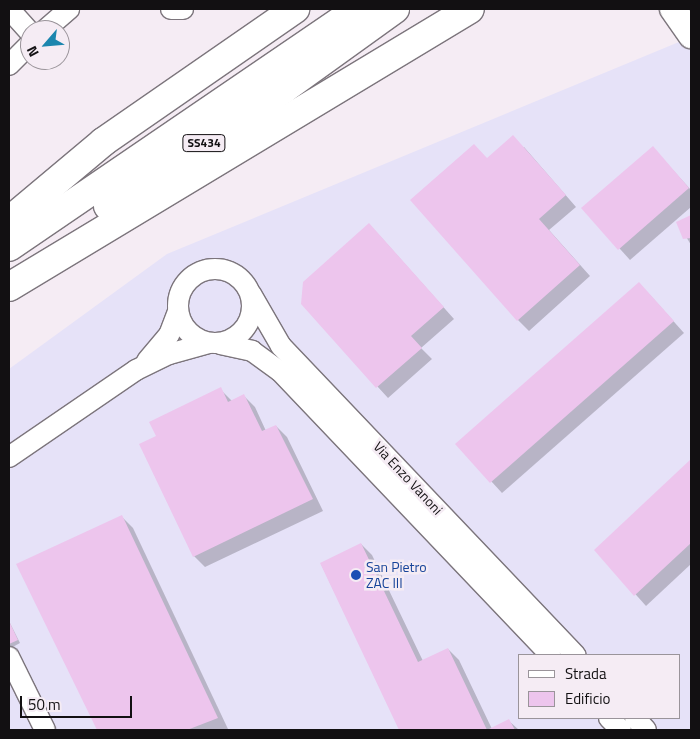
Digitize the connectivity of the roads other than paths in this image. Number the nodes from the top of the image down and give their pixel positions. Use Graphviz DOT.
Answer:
graph roads {
  1 [pos="9,9"];
  2 [pos="69,9"];
  3 [pos="82,9"];
  4 [pos="171,9"];
  5 [pos="183,9"];
  6 [pos="295,9"];
  7 [pos="358,9"];
  8 [pos="395,9"];
  9 [pos="470,9"];
  10 [pos="672,9"];
  11 [pos="57,20"];
  12 [pos="69,20"];
  13 [pos="20,21"];
  14 [pos="691,35"];
  15 [pos="9,222"];
  16 [pos="9,247"];
  17 [pos="9,272"];
  18 [pos="9,287"];
  19 [pos="251,294"];
  20 [pos="178,312"];
  21 [pos="215,343"];
  22 [pos="136,370"];
  23 [pos="9,457"];
  24 [pos="549,654"];
  25 [pos="574,654"];
  26 [pos="9,657"];
  27 [pos="610,719"];
  28 [pos="635,719"];
  29 [pos="45,730"];
  30 [pos="621,730"];
  31 [pos="646,730"];
  1 -- 13 [label="street"];
  2 -- 11 [label="street"];
  3 -- 12 [label="street"];
  4 -- 5 [label="street"];
  6 -- 15 [label="highway"];
  7 -- 16 [label="highway, SS434"];
  8 -- 17 [label="highway, SS434"];
  9 -- 18 [label="highway"];
  10 -- 14 [label="main road"];
  19 -- 20 [label="street, Via Enzo Vanoni"];
  19 -- 21 [label="street, Via Enzo Vanoni"];
  19 -- 25 [label="street, Via Enzo Vanoni"];
  20 -- 21 [label="street, Via Enzo Vanoni"];
  20 -- 22 [label="street, Via Enzo Vanoni"];
  21 -- 22 [label="street, Via Enzo Vanoni"];
  21 -- 24 [label="street, Via Enzo Vanoni"];
  22 -- 23 [label="street, Via Enzo Vanoni"];
  26 -- 29 [label="street"];
  27 -- 30 [label="street"];
  28 -- 31 [label="street"];
}
